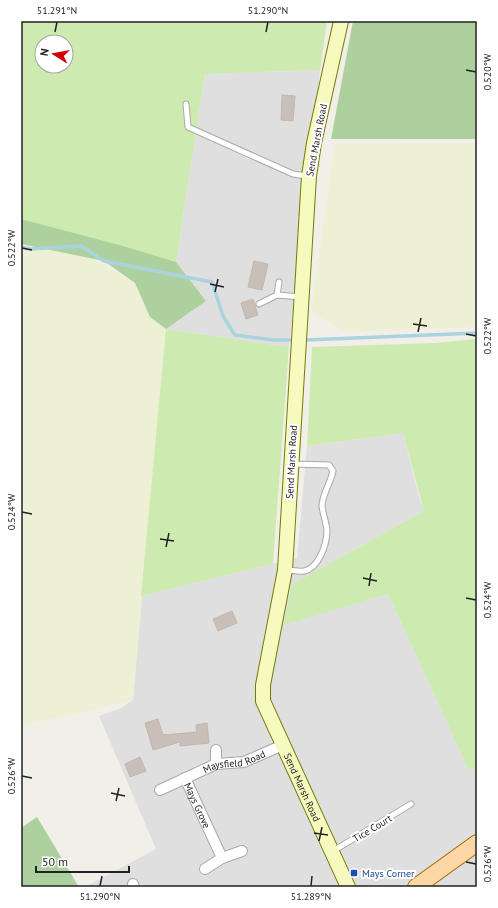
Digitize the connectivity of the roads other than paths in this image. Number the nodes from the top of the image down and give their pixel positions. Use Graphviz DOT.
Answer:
graph roads {
  1 [pos="341,21"];
  2 [pos="186,104"];
  3 [pos="309,176"];
  4 [pos="279,282"];
  5 [pos="277,295"];
  6 [pos="301,297"];
  7 [pos="259,304"];
  8 [pos="292,464"];
  9 [pos="284,570"];
  10 [pos="283,745"];
  11 [pos="216,750"];
  12 [pos="216,764"];
  13 [pos="185,778"];
  14 [pos="160,790"];
  15 [pos="411,804"];
  16 [pos="477,843"];
  17 [pos="242,851"];
  18 [pos="333,852"];
  19 [pos="222,858"];
  20 [pos="205,869"];
  21 [pos="348,887"];
  22 [pos="416,887"];
  1 -- 3 [label="main road, Send Marsh Road"];
  2 -- 3 [label="lane"];
  3 -- 6 [label="main road, Send Marsh Road"];
  4 -- 5 [label="lane"];
  5 -- 6 [label="lane"];
  5 -- 7 [label="lane"];
  6 -- 8 [label="main road, Send Marsh Road"];
  8 -- 9 [label="main road, Send Marsh Road"];
  8 -- 9 [label="lane"];
  9 -- 10 [label="main road, Send Marsh Road"];
  10 -- 12 [label="street, Maysfield Road"];
  10 -- 18 [label="main road, Send Marsh Road"];
  11 -- 12 [label="street"];
  12 -- 13 [label="street, Maysfield Road"];
  13 -- 14 [label="street, Mays Grove"];
  13 -- 19 [label="street, Mays Grove"];
  15 -- 18 [label="lane, Tice Court"];
  16 -- 22 [label="main road"];
  17 -- 19 [label="street"];
  18 -- 21 [label="main road, Send Marsh Road"];
  19 -- 20 [label="street"];
}
